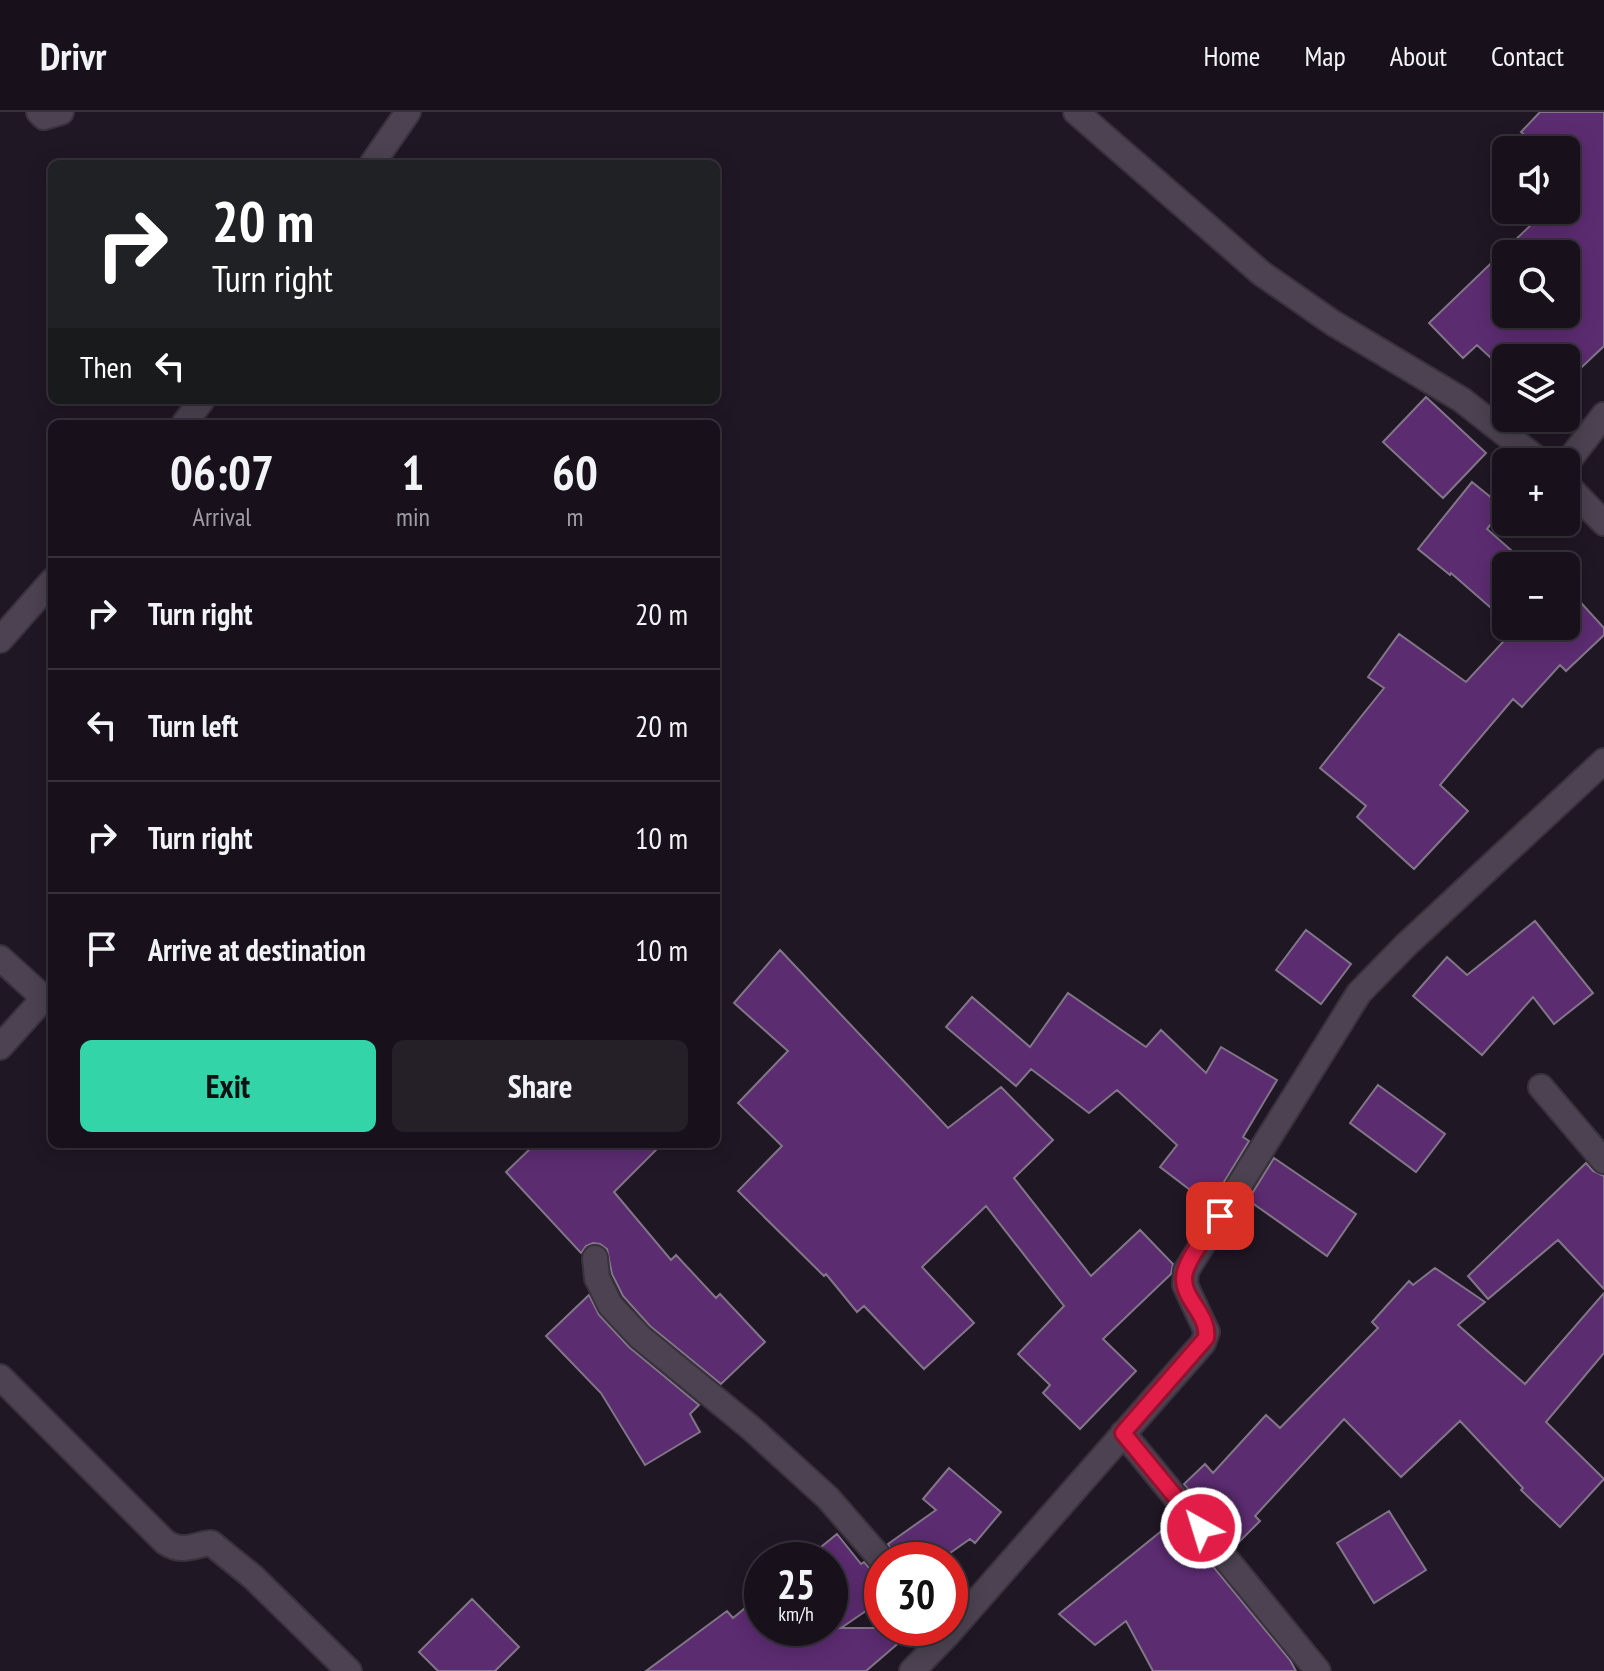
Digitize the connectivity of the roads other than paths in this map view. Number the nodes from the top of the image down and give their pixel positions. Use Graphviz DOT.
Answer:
graph roads {
  1 [pos="39,112"];
  2 [pos="61,112"];
  3 [pos="408,112"];
  4 [pos="1076,112"];
  5 [pos="375,160"];
  6 [pos="1604,415"];
  7 [pos="1523,448"];
  8 [pos="1578,448"];
  9 [pos="1580,498"];
  10 [pos="1604,523"];
  11 [pos="48,586"];
  12 [pos="0,640"];
  13 [pos="1604,761"];
  14 [pos="0,958"];
  15 [pos="0,1047"];
  16 [pos="1541,1087"];
  17 [pos="1604,1161"];
  18 [pos="595,1258"];
  19 [pos="0,1377"];
  20 [pos="1123,1433"];
  21 [pos="866,1542"];
  22 [pos="968,1604"];
  23 [pos="932,1646"];
  24 [pos="349,1671"];
  25 [pos="912,1671"];
  26 [pos="1318,1671"];
  1 -- 2 [label="street"];
  3 -- 5 [label="street"];
  4 -- 7 [label="street"];
  6 -- 8 [label="street"];
  9 -- 10 [label="street"];
  11 -- 12 [label="street"];
  13 -- 20 [label="street"];
  14 -- 15 [label="street"];
  16 -- 17 [label="street"];
  18 -- 21 [label="street"];
  19 -- 24 [label="street"];
  20 -- 22 [label="street"];
  20 -- 26 [label="street"];
  23 -- 25 [label="street"];
}
